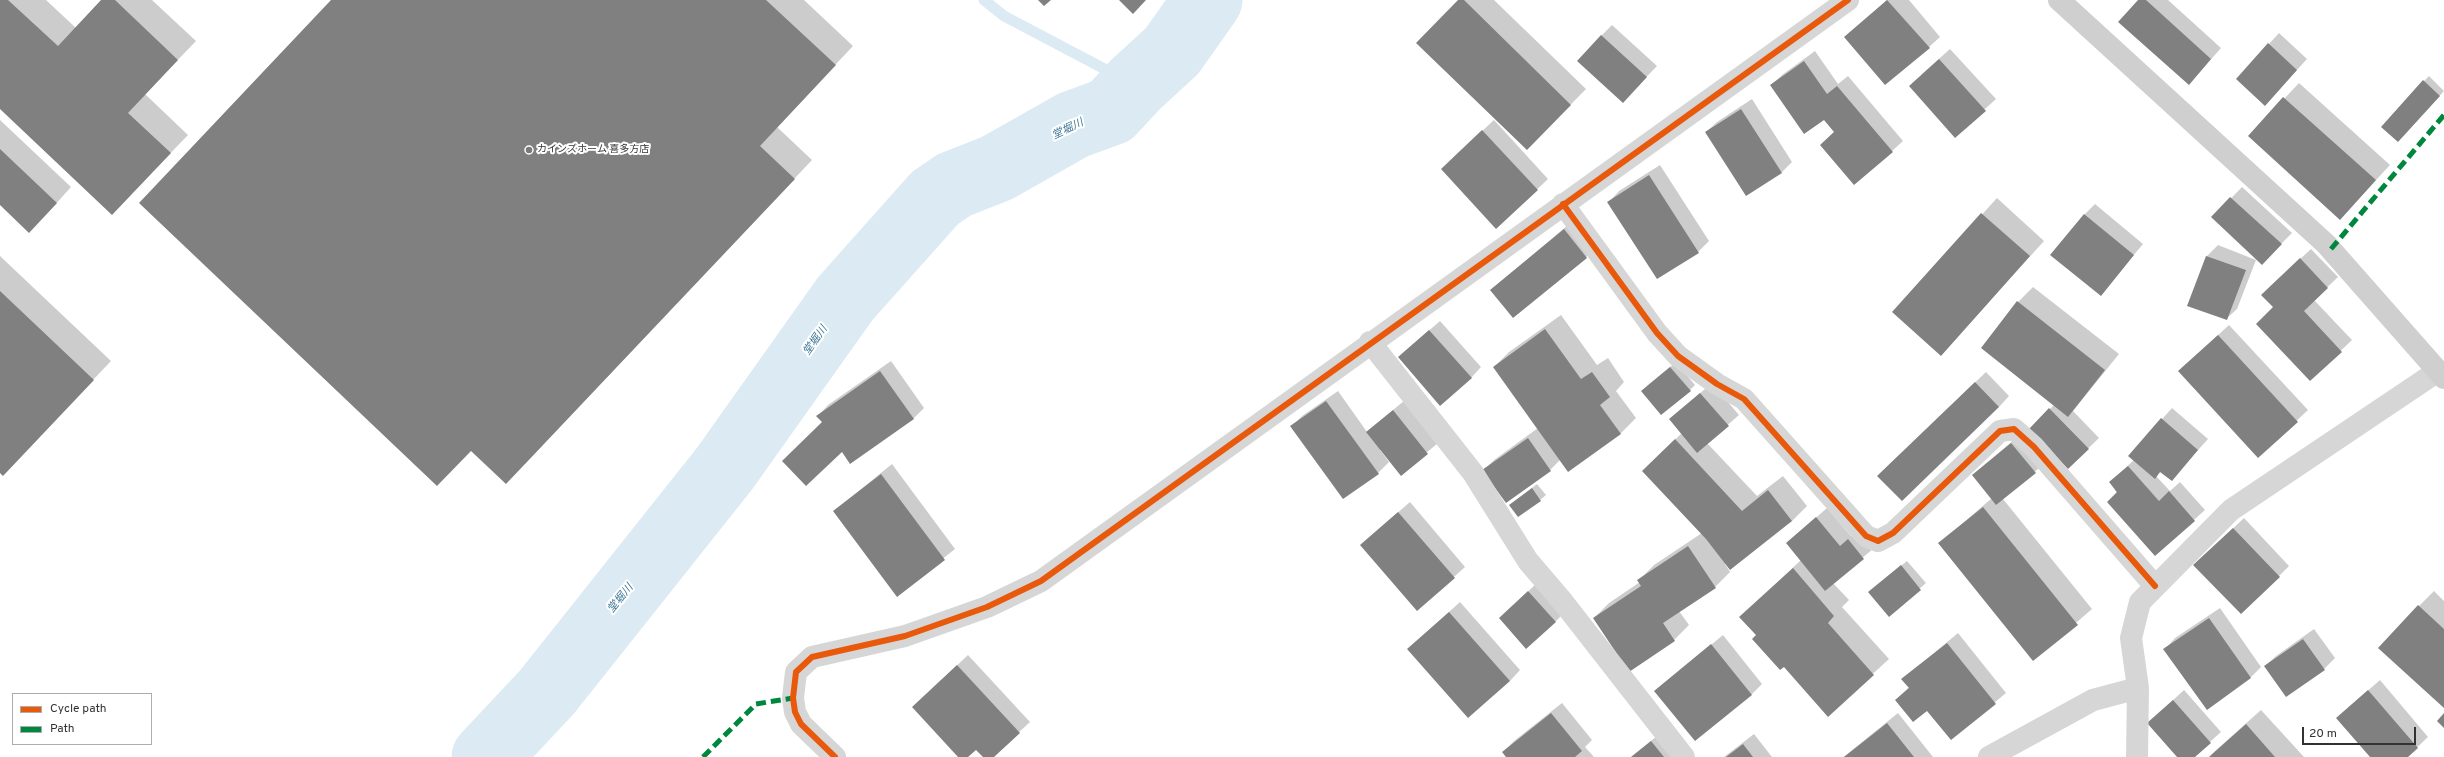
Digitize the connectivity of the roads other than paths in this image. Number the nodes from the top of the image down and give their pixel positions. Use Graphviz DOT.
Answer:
graph roads {
  1 [pos="1848,0"];
  2 [pos="2058,0"];
  3 [pos="1563,204"];
  4 [pos="1370,342"];
  5 [pos="2441,375"];
  6 [pos="2155,586"];
  7 [pos="2138,688"];
  8 [pos="835,757"];
  9 [pos="1684,757"];
  10 [pos="1989,757"];
  11 [pos="2137,757"];
  1 -- 3 [label="street"];
  2 -- 5 [label="street"];
  3 -- 4 [label="street"];
  3 -- 6 [label="street"];
  4 -- 8 [label="street"];
  4 -- 9 [label="street"];
  5 -- 6 [label="street"];
  6 -- 7 [label="street"];
  7 -- 10 [label="street"];
  7 -- 11 [label="street"];
}
